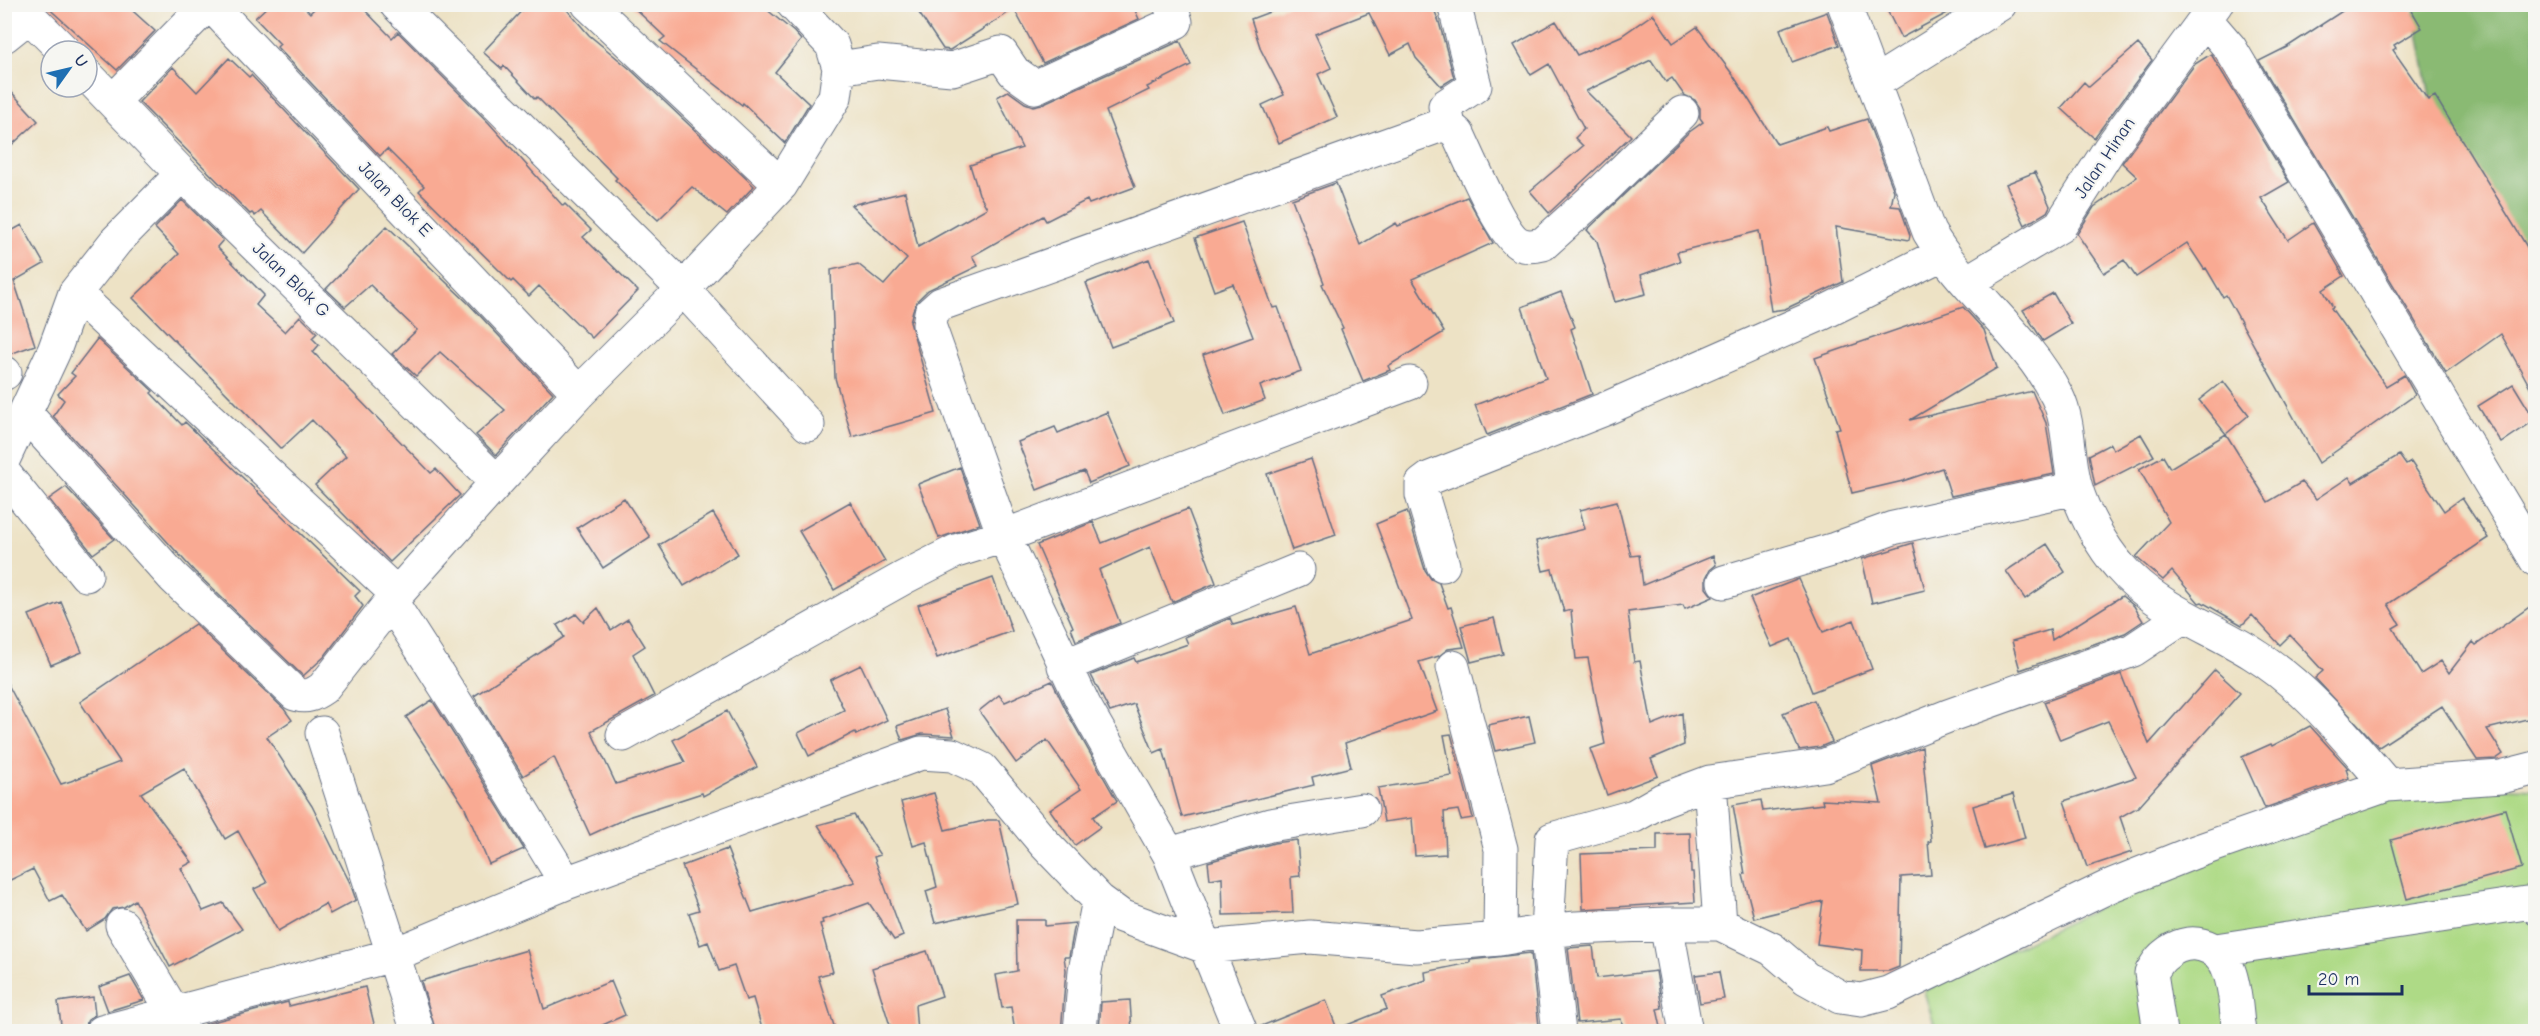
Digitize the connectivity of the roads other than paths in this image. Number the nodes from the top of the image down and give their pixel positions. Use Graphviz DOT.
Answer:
graph roads {
  1 [pos="209,4"];
  2 [pos="396,4"];
  3 [pos="588,4"];
  4 [pos="793,4"];
  5 [pos="1170,4"];
  6 [pos="1454,4"];
  7 [pos="1844,4"];
  8 [pos="2000,4"];
  9 [pos="2210,12"];
  10 [pos="17,19"];
  11 [pos="46,39"];
  12 [pos="839,68"];
  13 [pos="1874,83"];
  14 [pos="99,87"];
  15 [pos="113,101"];
  16 [pos="1682,113"];
  17 [pos="1449,126"];
  18 [pos="182,174"];
  19 [pos="781,185"];
  20 [pos="1942,254"];
  21 [pos="1967,282"];
  22 [pos="683,289"];
  23 [pos="75,293"];
  24 [pos="1410,383"];
  25 [pos="579,393"];
  26 [pos="26,414"];
  27 [pos="808,425"];
  28 [pos="4,458"];
  29 [pos="4,473"];
  30 [pos="497,482"];
  31 [pos="2076,488"];
  32 [pos="1004,536"];
  33 [pos="2535,560"];
  34 [pos="1443,565"];
  35 [pos="1298,570"];
  36 [pos="86,575"];
  37 [pos="1724,582"];
  38 [pos="394,599"];
  39 [pos="2184,616"];
  40 [pos="1064,666"];
  41 [pos="1453,667"];
  42 [pos="322,733"];
  43 [pos="622,735"];
  44 [pos="2535,768"];
  45 [pos="1710,782"];
  46 [pos="2387,785"];
  47 [pos="1362,810"];
  48 [pos="1169,854"];
  49 [pos="566,883"];
  50 [pos="1099,900"];
  51 [pos="2535,908"];
  52 [pos="1666,924"];
  53 [pos="1720,924"];
  54 [pos="122,925"];
  55 [pos="1547,931"];
  56 [pos="1500,939"];
  57 [pos="1206,947"];
  58 [pos="2216,950"];
  59 [pos="393,955"];
  60 [pos="178,1022"];
  61 [pos="102,1032"];
  62 [pos="418,1032"];
  63 [pos="1080,1032"];
  64 [pos="1241,1032"];
  65 [pos="1559,1032"];
  66 [pos="1686,1032"];
  67 [pos="2160,1032"];
  68 [pos="2239,1032"];
  1 -- 15 [label="street"];
  1 -- 25 [label="street, Jalan Blok E"];
  2 -- 22 [label="street"];
  3 -- 19 [label="street"];
  4 -- 12 [label="street"];
  5 -- 12 [label="street"];
  6 -- 17 [label="street"];
  7 -- 13 [label="street"];
  8 -- 13 [label="street"];
  9 -- 21 [label="street, Jalan Hinan"];
  9 -- 33 [label="street"];
  10 -- 11 [label="street"];
  12 -- 19 [label="street"];
  13 -- 20 [label="street"];
  14 -- 15 [label="street, Jalan Blok G"];
  15 -- 18 [label="street, Jalan Blok G"];
  16 -- 17 [label="street"];
  17 -- 32 [label="street"];
  18 -- 23 [label="street"];
  18 -- 30 [label="street, Jalan Blok G"];
  19 -- 22 [label="street"];
  20 -- 21 [label="street"];
  20 -- 34 [label="street"];
  21 -- 31 [label="street"];
  22 -- 25 [label="street"];
  22 -- 27 [label="street"];
  23 -- 26 [label="street"];
  23 -- 38 [label="street"];
  24 -- 32 [label="street"];
  25 -- 30 [label="street"];
  26 -- 28 [label="street"];
  26 -- 38 [label="street"];
  29 -- 36 [label="street"];
  30 -- 38 [label="street"];
  31 -- 37 [label="street"];
  31 -- 39 [label="street"];
  32 -- 40 [label="street"];
  32 -- 43 [label="street"];
  35 -- 40 [label="street"];
  38 -- 49 [label="street"];
  39 -- 45 [label="street"];
  39 -- 46 [label="street"];
  40 -- 48 [label="street"];
  41 -- 56 [label="street"];
  42 -- 59 [label="street"];
  44 -- 46 [label="street"];
  45 -- 53 [label="street"];
  45 -- 55 [label="street"];
  46 -- 53 [label="street"];
  47 -- 48 [label="street"];
  48 -- 57 [label="street"];
  49 -- 50 [label="street"];
  49 -- 59 [label="street"];
  50 -- 57 [label="street"];
  50 -- 63 [label="street"];
  51 -- 58 [label="street"];
  52 -- 53 [label="street"];
  52 -- 55 [label="street"];
  52 -- 66 [label="street"];
  54 -- 60 [label="street"];
  55 -- 56 [label="street"];
  55 -- 65 [label="street"];
  56 -- 57 [label="street"];
  57 -- 64 [label="street"];
  58 -- 67 [label="street"];
  58 -- 68 [label="street"];
  59 -- 60 [label="street"];
  59 -- 62 [label="street"];
  60 -- 61 [label="street"];
}
